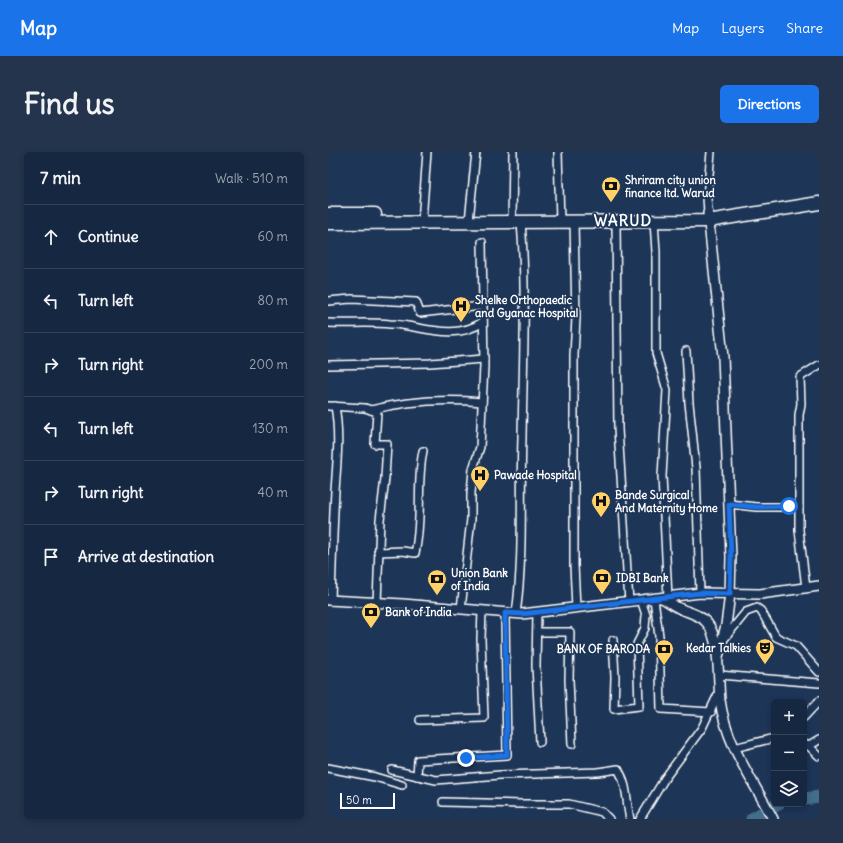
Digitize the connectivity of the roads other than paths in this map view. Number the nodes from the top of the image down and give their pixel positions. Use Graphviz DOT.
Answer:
graph roads {
  1 [pos="427,152"];
  2 [pos="476,152"];
  3 [pos="513,152"];
  4 [pos="558,152"];
  5 [pos="711,152"];
  6 [pos="819,196"];
  7 [pos="819,203"];
  8 [pos="328,214"];
  9 [pos="560,217"];
  10 [pos="708,217"];
  11 [pos="422,218"];
  12 [pos="469,218"];
  13 [pos="515,219"];
  14 [pos="654,221"];
  15 [pos="574,222"];
  16 [pos="616,222"];
  17 [pos="328,223"];
  18 [pos="482,242"];
  19 [pos="328,301"];
  20 [pos="482,306"];
  21 [pos="483,322"];
  22 [pos="328,323"];
  23 [pos="686,351"];
  24 [pos="484,360"];
  25 [pos="328,365"];
  26 [pos="819,365"];
  27 [pos="482,402"];
  28 [pos="332,406"];
  29 [pos="371,410"];
  30 [pos="423,451"];
  31 [pos="729,504"];
  32 [pos="799,507"];
  33 [pos="378,552"];
  34 [pos="819,586"];
  35 [pos="806,588"];
  36 [pos="700,593"];
  37 [pos="730,594"];
  38 [pos="662,598"];
  39 [pos="641,600"];
  40 [pos="330,601"];
  41 [pos="629,602"];
  42 [pos="377,603"];
  43 [pos="576,608"];
  44 [pos="461,609"];
  45 [pos="482,611"];
  46 [pos="505,613"];
  47 [pos="537,613"];
  48 [pos="516,614"];
  49 [pos="537,632"];
  50 [pos="613,640"];
  51 [pos="722,643"];
  52 [pos="718,657"];
  53 [pos="819,672"];
  54 [pos="719,675"];
  55 [pos="819,683"];
  56 [pos="720,689"];
  57 [pos="819,701"];
  58 [pos="711,712"];
  59 [pos="807,714"];
  60 [pos="420,720"];
  61 [pos="771,739"];
  62 [pos="819,740"];
  63 [pos="540,742"];
  64 [pos="572,744"];
  65 [pos="807,745"];
  66 [pos="807,746"];
  67 [pos="734,748"];
  68 [pos="819,756"];
  69 [pos="328,768"];
  70 [pos="392,770"];
  71 [pos="418,776"];
  72 [pos="402,786"];
  73 [pos="443,802"];
  74 [pos="609,819"];
  75 [pos="630,819"];
  76 [pos="640,819"];
  77 [pos="773,819"];
  1 -- 11 [label="street"];
  2 -- 12 [label="street"];
  3 -- 13 [label="street"];
  4 -- 9 [label="street"];
  5 -- 10 [label="street"];
  6 -- 10 [label="highway"];
  7 -- 10 [label="highway"];
  8 -- 11 [label="highway"];
  9 -- 10 [label="highway"];
  9 -- 13 [label="highway"];
  9 -- 15 [label="highway"];
  10 -- 14 [label="highway"];
  10 -- 31 [label="street"];
  11 -- 12 [label="highway"];
  11 -- 17 [label="highway"];
  12 -- 13 [label="highway"];
  13 -- 48 [label="street"];
  14 -- 16 [label="highway"];
  14 -- 38 [label="street"];
  15 -- 16 [label="highway"];
  15 -- 43 [label="street"];
  16 -- 41 [label="street"];
  18 -- 20 [label="street"];
  19 -- 20 [label="street"];
  20 -- 21 [label="street"];
  21 -- 22 [label="street"];
  21 -- 24 [label="street"];
  23 -- 36 [label="street"];
  24 -- 25 [label="street"];
  24 -- 27 [label="street"];
  26 -- 32 [label="street"];
  27 -- 29 [label="street"];
  27 -- 44 [label="street"];
  28 -- 29 [label="street"];
  28 -- 40 [label="street"];
  29 -- 33 [label="street"];
  30 -- 33 [label="street"];
  31 -- 32 [label="street"];
  31 -- 37 [label="street"];
  32 -- 35 [label="street"];
  33 -- 42 [label="street"];
  34 -- 35 [label="street"];
  35 -- 37 [label="street"];
  36 -- 37 [label="street"];
  36 -- 38 [label="street"];
  37 -- 51 [label="street"];
  38 -- 39 [label="street"];
  38 -- 52 [label="street"];
  38 -- 58 [label="street"];
  39 -- 41 [label="street"];
  39 -- 50 [label="street"];
  40 -- 42 [label="street"];
  41 -- 43 [label="street"];
  42 -- 44 [label="street"];
  43 -- 47 [label="street"];
  44 -- 45 [label="street"];
  45 -- 46 [label="street"];
  45 -- 60 [label="street"];
  46 -- 48 [label="street"];
  46 -- 71 [label="street"];
  47 -- 48 [label="street"];
  47 -- 49 [label="street"];
  49 -- 63 [label="street"];
  49 -- 64 [label="street"];
  51 -- 52 [label="street"];
  51 -- 53 [label="street"];
  52 -- 54 [label="street"];
  54 -- 55 [label="street"];
  54 -- 56 [label="street"];
  56 -- 58 [label="street"];
  56 -- 67 [label="street"];
  57 -- 59 [label="street"];
  58 -- 76 [label="street"];
  61 -- 67 [label="street"];
  62 -- 65 [label="street"];
  66 -- 68 [label="street"];
  67 -- 77 [label="street"];
  69 -- 72 [label="street"];
  70 -- 71 [label="street"];
  71 -- 75 [label="street"];
  73 -- 74 [label="street"];
}
